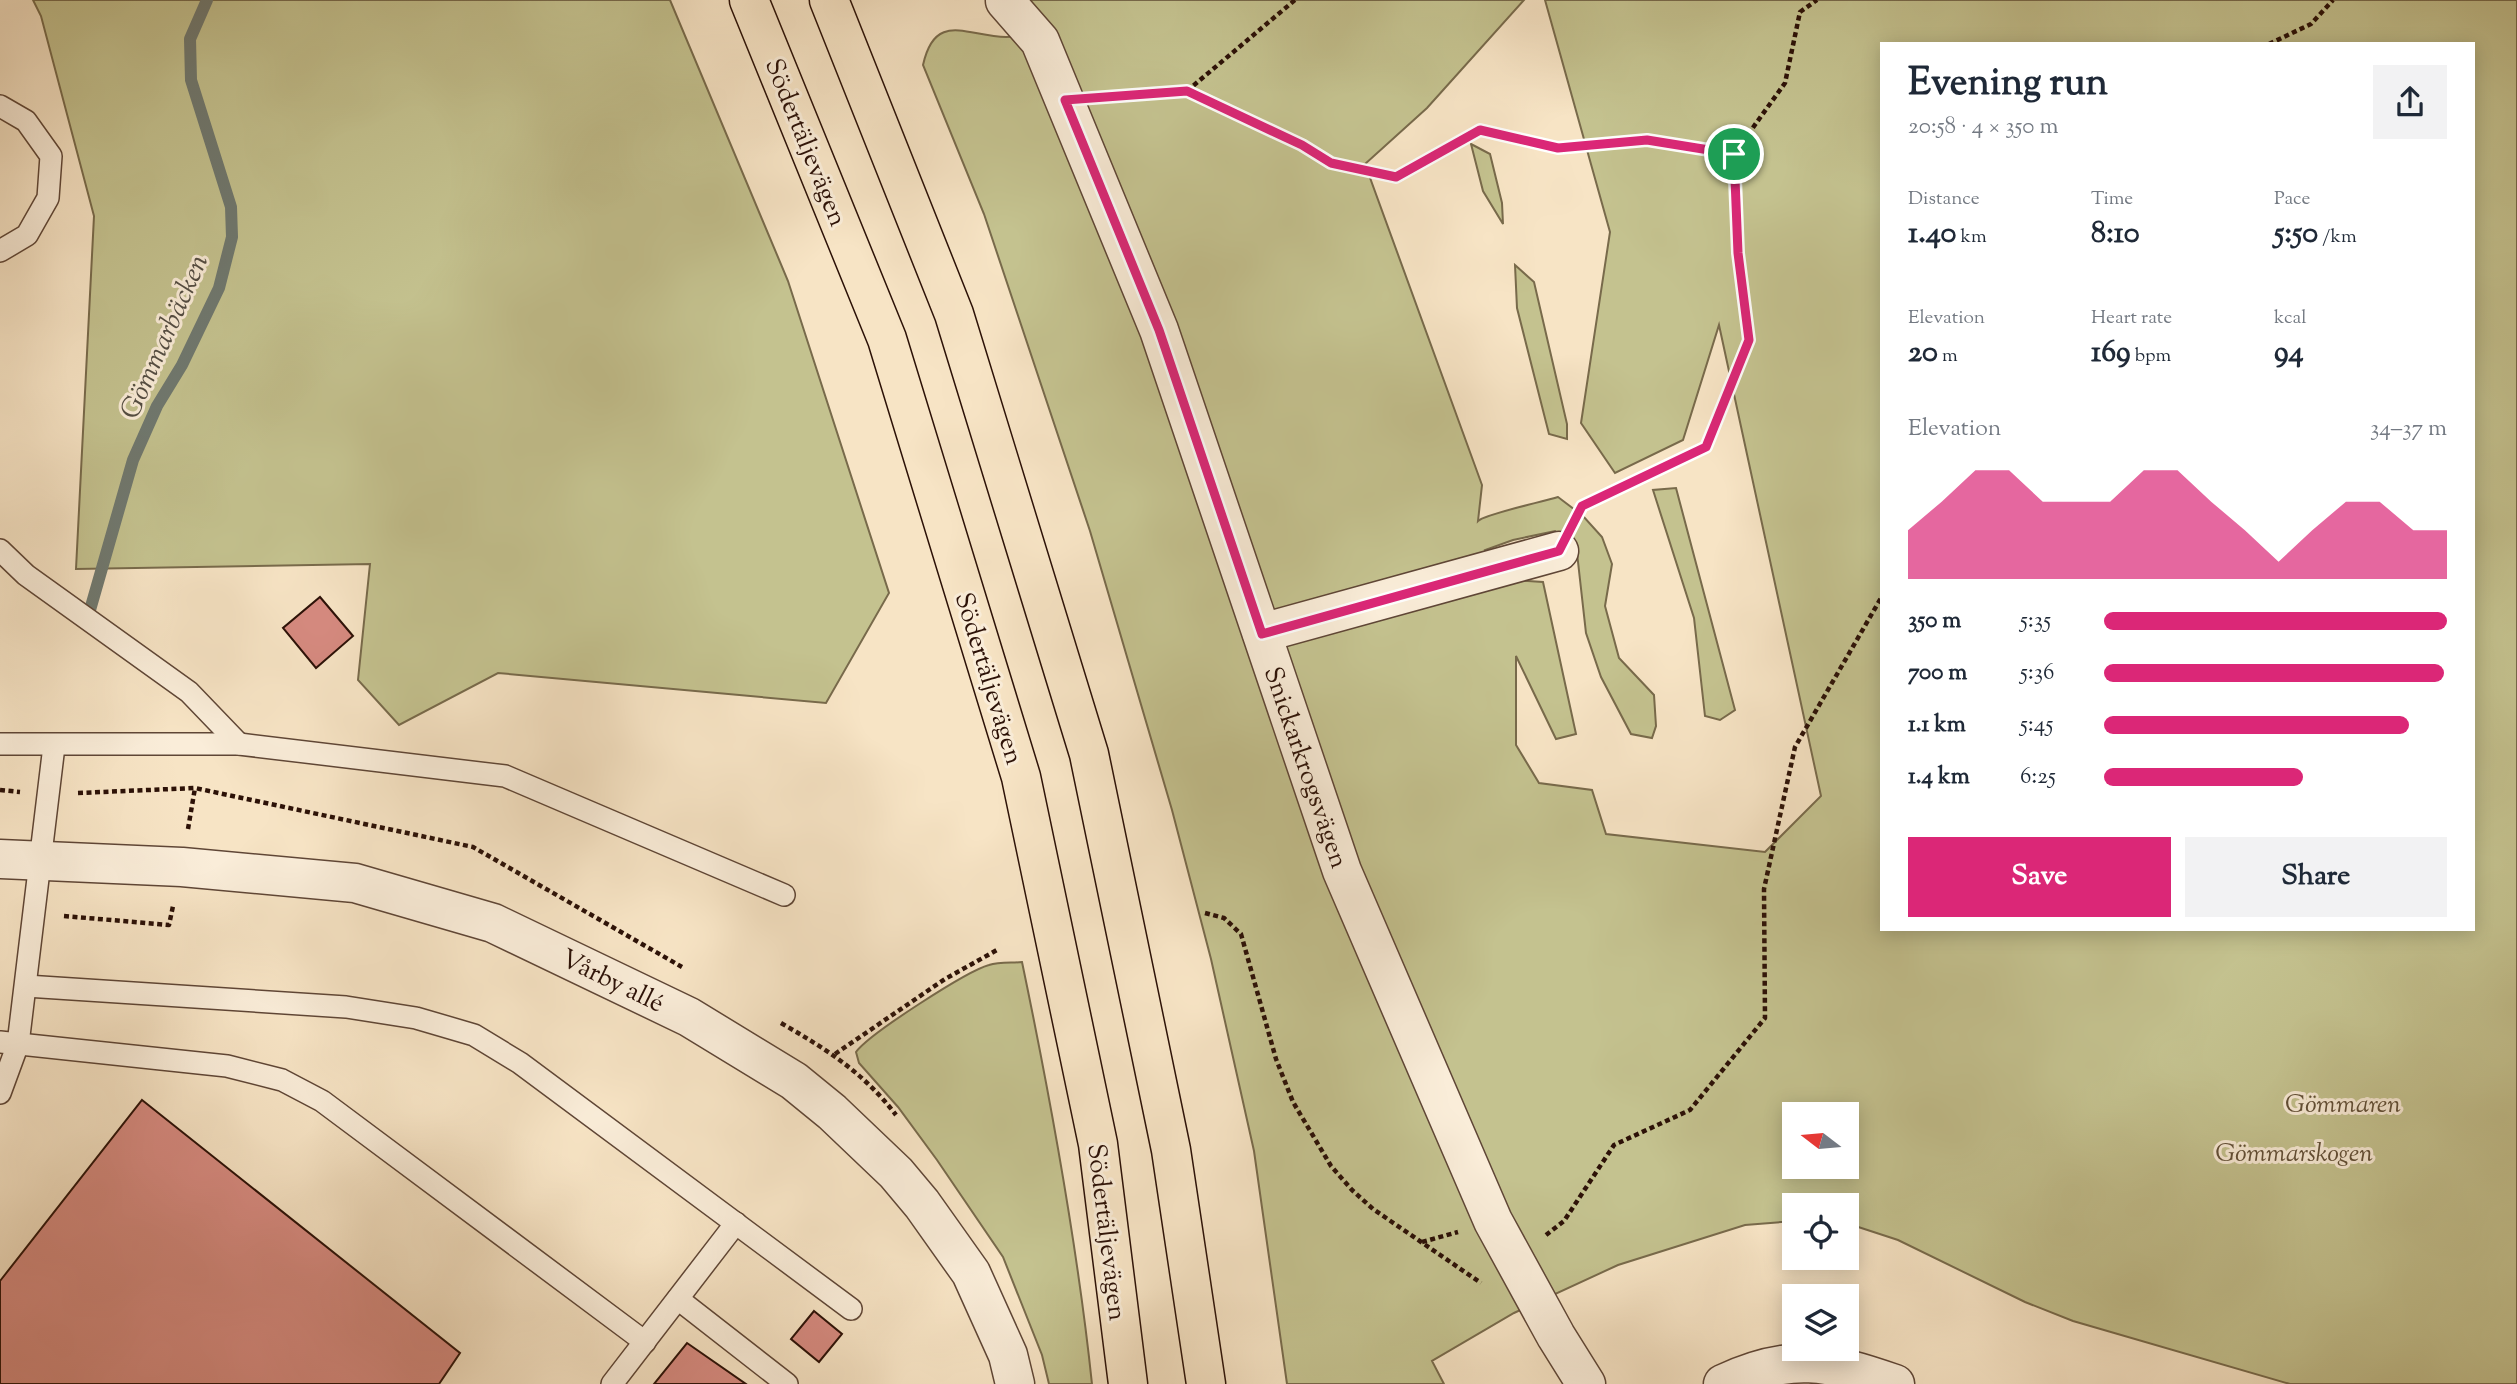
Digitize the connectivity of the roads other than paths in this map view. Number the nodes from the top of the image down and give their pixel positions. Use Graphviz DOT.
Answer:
graph roads {
  1 [pos="749,0"];
  2 [pos="829,0"];
  3 [pos="1005,1"];
  4 [pos="0,107"];
  5 [pos="0,251"];
  6 [pos="0,550"];
  7 [pos="1559,551"];
  8 [pos="1262,634"];
  9 [pos="0,744"];
  10 [pos="239,744"];
  11 [pos="54,746"];
  12 [pos="0,859"];
  13 [pos="42,860"];
  14 [pos="784,895"];
  15 [pos="26,986"];
  16 [pos="9,1043"];
  17 [pos="0,1093"];
  18 [pos="736,1223"];
  19 [pos="678,1298"];
  20 [pos="851,1309"];
  21 [pos="645,1342"];
  22 [pos="1877,1381"];
  23 [pos="612,1384"];
  24 [pos="786,1384"];
  25 [pos="1015,1384"];
  26 [pos="1128,1384"];
  27 [pos="1206,1384"];
  28 [pos="1587,1384"];
  29 [pos="1723,1384"];
  1 -- 26 [label="highway, Södertäljevägen"];
  2 -- 27 [label="highway"];
  3 -- 8 [label="street, Snickarkrogsvägen"];
  4 -- 5 [label="lane"];
  6 -- 10 [label="lane"];
  7 -- 8 [label="street"];
  8 -- 28 [label="street, Snickarkrogsvägen"];
  9 -- 11 [label="lane"];
  10 -- 11 [label="lane"];
  10 -- 14 [label="lane"];
  11 -- 13 [label="lane"];
  12 -- 13 [label="street, Vårby allé"];
  13 -- 15 [label="lane"];
  13 -- 25 [label="street, Vårby allé"];
  15 -- 16 [label="lane"];
  15 -- 18 [label="lane"];
  16 -- 17 [label="lane"];
  16 -- 21 [label="lane"];
  18 -- 19 [label="lane"];
  18 -- 20 [label="lane"];
  19 -- 21 [label="lane"];
  19 -- 24 [label="lane"];
  21 -- 23 [label="lane"];
  22 -- 29 [label="street"];
}
